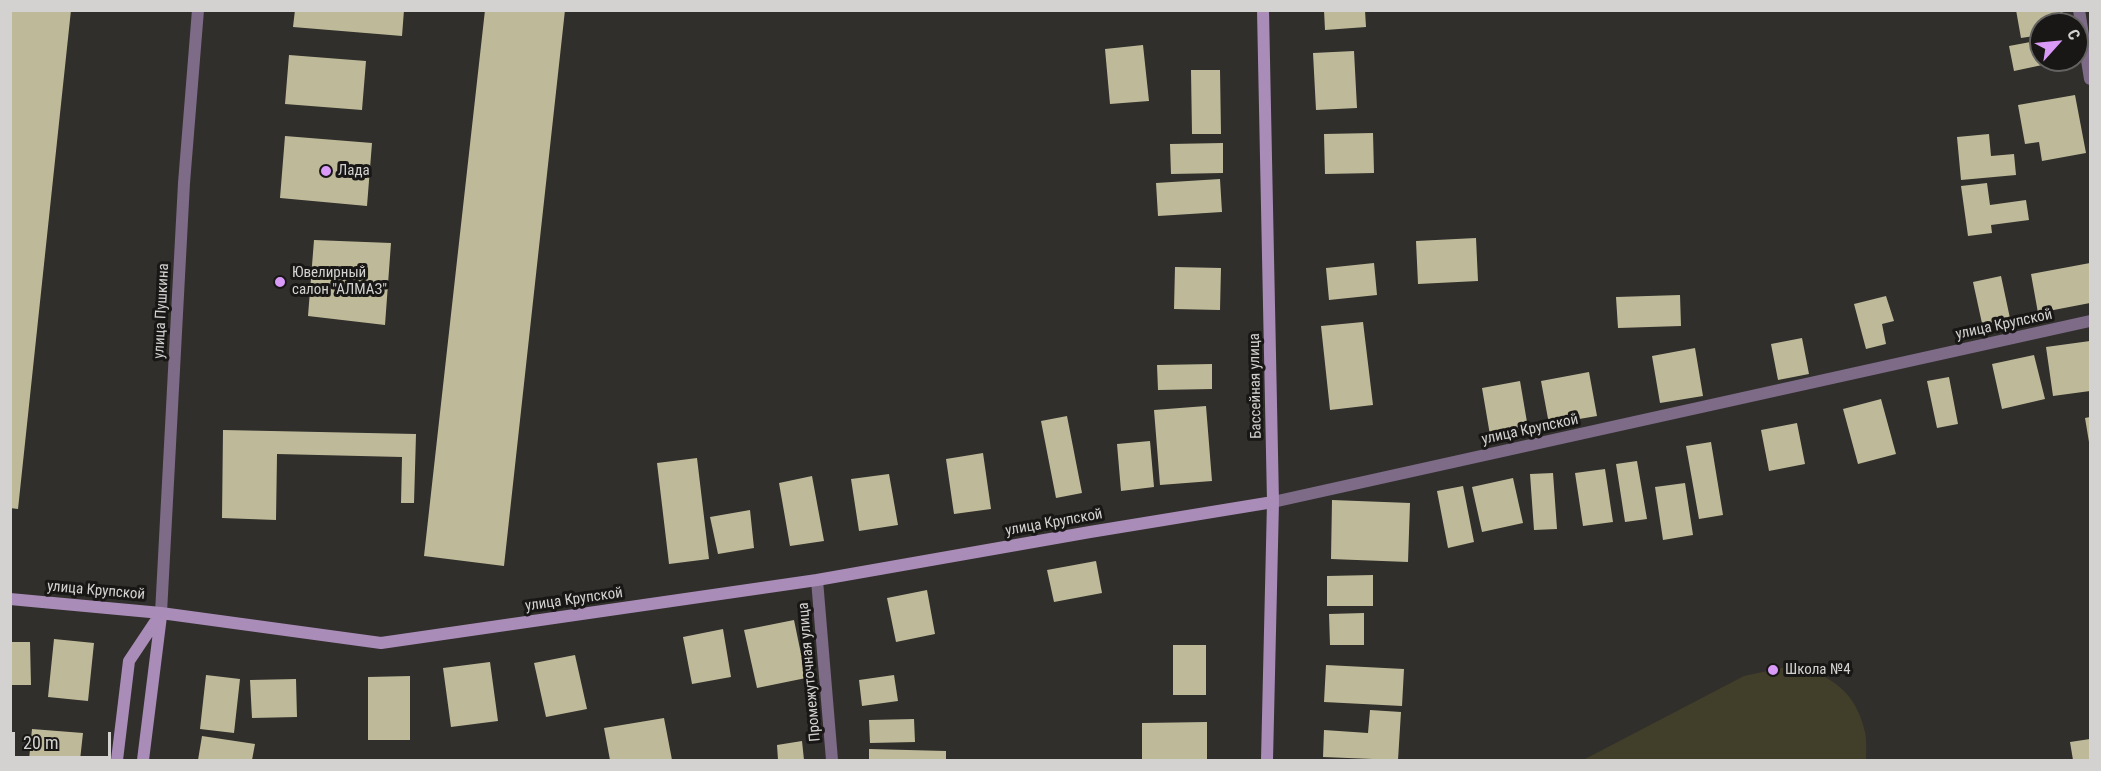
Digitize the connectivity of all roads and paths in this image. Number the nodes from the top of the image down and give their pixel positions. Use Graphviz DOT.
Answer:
graph roads {
  1 [pos="198,10"];
  2 [pos="1263,10"];
  3 [pos="2079,10"];
  4 [pos="2091,79"];
  5 [pos="2091,321"];
  6 [pos="1273,502"];
  7 [pos="817,580"];
  8 [pos="10,598"];
  9 [pos="161,613"];
  10 [pos="117,760"];
  11 [pos="142,760"];
  12 [pos="832,760"];
  13 [pos="1266,760"];
  1 -- 9 [label="street, улица Пушкина"];
  2 -- 6 [label="street, Бассейная улица"];
  3 -- 4 [label="street"];
  5 -- 6 [label="street, улица Крупской"];
  6 -- 7 [label="street, улица Крупской"];
  6 -- 13 [label="street, Бассейная улица"];
  7 -- 9 [label="street, улица Крупской"];
  7 -- 12 [label="street, Промежуточная улица"];
  8 -- 9 [label="street, улица Крупской"];
  9 -- 10 [label="street"];
  9 -- 11 [label="street, улица Пушкина"];
}
